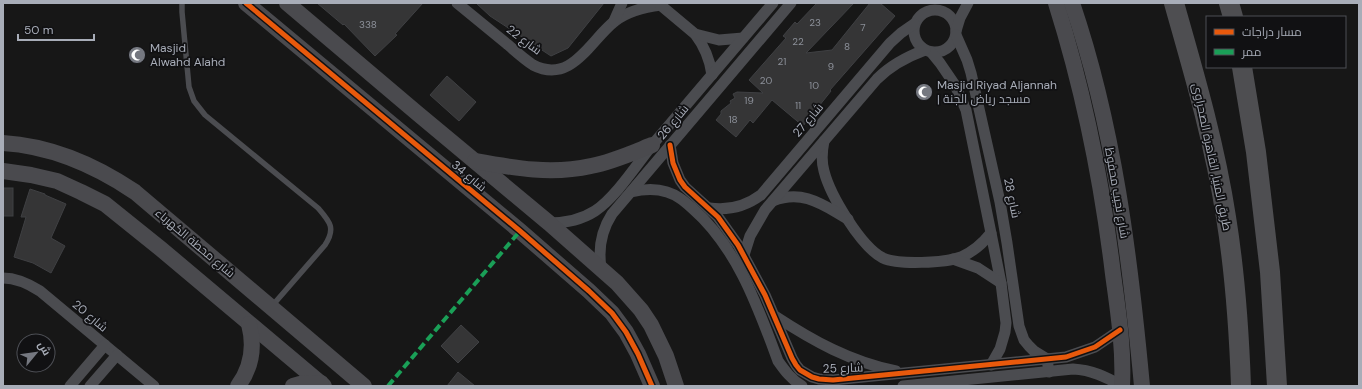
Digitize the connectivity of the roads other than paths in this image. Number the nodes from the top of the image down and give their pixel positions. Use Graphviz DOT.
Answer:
graph roads {
  1 [pos="182,3"];
  2 [pos="246,3"];
  3 [pos="287,3"];
  4 [pos="457,3"];
  5 [pos="622,3"];
  6 [pos="790,3"];
  7 [pos="968,3"];
  8 [pos="1056,3"];
  9 [pos="1072,3"];
  10 [pos="1174,3"];
  11 [pos="1229,3"];
  12 [pos="659,4"];
  13 [pos="770,7"];
  14 [pos="928,7"];
  15 [pos="1233,16"];
  16 [pos="777,19"];
  17 [pos="614,21"];
  18 [pos="914,24"];
  19 [pos="695,34"];
  20 [pos="956,34"];
  21 [pos="743,38"];
  22 [pos="928,51"];
  23 [pos="1242,68"];
  24 [pos="866,70"];
  25 [pos="712,75"];
  26 [pos="877,79"];
  27 [pos="417,113"];
  28 [pos="401,133"];
  29 [pos="824,141"];
  30 [pos="3,143"];
  31 [pos="652,145"];
  32 [pos="670,145"];
  33 [pos="1102,148"];
  34 [pos="473,160"];
  35 [pos="991,161"];
  36 [pos="978,163"];
  37 [pos="3,171"];
  38 [pos="630,192"];
  39 [pos="761,195"];
  40 [pos="610,198"];
  41 [pos="698,198"];
  42 [pos="772,202"];
  43 [pos="619,206"];
  44 [pos="690,206"];
  45 [pos="710,208"];
  46 [pos="848,220"];
  47 [pos="549,223"];
  48 [pos="179,229"];
  49 [pos="991,233"];
  50 [pos="161,249"];
  51 [pos="744,255"];
  52 [pos="953,259"];
  53 [pos="601,268"];
  54 [pos="3,278"];
  55 [pos="1001,283"];
  56 [pos="271,308"];
  57 [pos="1011,313"];
  58 [pos="775,316"];
  59 [pos="249,324"];
  60 [pos="1120,330"];
  61 [pos="104,345"];
  62 [pos="786,346"];
  63 [pos="775,350"];
  64 [pos="117,355"];
  65 [pos="1047,359"];
  66 [pos="991,365"];
  67 [pos="1049,372"];
  68 [pos="907,373"];
  69 [pos="323,385"];
  70 [pos="70,386"];
  71 [pos="90,386"];
  72 [pos="154,386"];
  73 [pos="238,386"];
  74 [pos="293,386"];
  75 [pos="364,386"];
  76 [pos="652,386"];
  77 [pos="676,386"];
  78 [pos="802,386"];
  79 [pos="903,386"];
  80 [pos="1122,386"];
  81 [pos="1142,386"];
  82 [pos="1240,386"];
  83 [pos="1277,386"];
  1 -- 56 [label="lane"];
  2 -- 28 [label="street, شارع 34"];
  3 -- 27 [label="street, شارع 34"];
  4 -- 17 [label="street, شارع 22"];
  5 -- 17 [label="street, شارع 22"];
  6 -- 16 [label="street, شارع 26"];
  7 -- 20 [label="street"];
  8 -- 33 [label="street, شارع نجيب محفوظ"];
  9 -- 33 [label="street, شارع نجيب محفوظ"];
  10 -- 82 [label="highway, طريق المنيا, القاهرة الصحراوى"];
  11 -- 15 [label="highway"];
  12 -- 17 [label="street, شارع 22"];
  12 -- 19 [label="street"];
  13 -- 16 [label="street"];
  13 -- 21 [label="street, شارع 26"];
  14 -- 18 [label="street"];
  14 -- 20 [label="street"];
  16 -- 32 [label="street, شارع 26"];
  18 -- 22 [label="street"];
  18 -- 24 [label="street, شارع 27"];
  19 -- 21 [label="street"];
  19 -- 25 [label="street"];
  20 -- 22 [label="street"];
  20 -- 35 [label="street, شارع 28"];
  21 -- 25 [label="street, شارع 26"];
  22 -- 26 [label="street"];
  22 -- 36 [label="street, شارع 28"];
  23 -- 83 [label="highway"];
  24 -- 26 [label="street"];
  24 -- 39 [label="street, شارع 27"];
  25 -- 31 [label="street, شارع 26"];
  26 -- 29 [label="street"];
  27 -- 28 [label="street"];
  27 -- 34 [label="street, شارع 34"];
  28 -- 76 [label="street, شارع 34"];
  29 -- 42 [label="street"];
  29 -- 46 [label="street"];
  30 -- 48 [label="street, شارع محطة الكهرباء"];
  31 -- 34 [label="street"];
  31 -- 40 [label="street, شارع 26"];
  32 -- 38 [label="street, شارع 26"];
  32 -- 41 [label="street, شارع 25"];
  33 -- 60 [label="street, شارع نجيب محفوظ"];
  33 -- 81 [label="street, شارع نجيب محفوظ"];
  34 -- 47 [label="street, شارع 34"];
  35 -- 36 [label="street"];
  35 -- 57 [label="street, شارع 28"];
  36 -- 49 [label="street, شارع 28"];
  37 -- 50 [label="street"];
  38 -- 43 [label="street, شارع 26"];
  38 -- 44 [label="street"];
  39 -- 42 [label="street"];
  39 -- 45 [label="street, شارع 27"];
  40 -- 43 [label="street"];
  40 -- 47 [label="street, شارع 26"];
  41 -- 44 [label="street"];
  41 -- 45 [label="street, شارع 25"];
  42 -- 46 [label="street"];
  42 -- 51 [label="street"];
  43 -- 53 [label="street, شارع 26"];
  44 -- 63 [label="street"];
  45 -- 51 [label="street, شارع 25"];
  46 -- 52 [label="street"];
  47 -- 53 [label="street, شارع 34"];
  48 -- 50 [label="street"];
  48 -- 56 [label="street, شارع محطة الكهرباء"];
  49 -- 52 [label="street"];
  49 -- 55 [label="street, شارع 28"];
  50 -- 59 [label="street"];
  51 -- 58 [label="street, شارع 25"];
  52 -- 55 [label="street"];
  53 -- 77 [label="street, شارع 34"];
  54 -- 61 [label="street, شارع 20"];
  55 -- 57 [label="street, شارع 28"];
  56 -- 75 [label="street, شارع محطة الكهرباء"];
  57 -- 65 [label="street, شارع 28"];
  57 -- 66 [label="street, شارع 28"];
  58 -- 62 [label="street, شارع 25"];
  58 -- 68 [label="street"];
  59 -- 69 [label="street"];
  59 -- 73 [label="street"];
  60 -- 65 [label="street, شارع 25"];
  60 -- 80 [label="street, شارع نجيب محفوظ"];
  61 -- 64 [label="street, شارع 20"];
  61 -- 70 [label="street"];
  62 -- 63 [label="street"];
  62 -- 68 [label="street, شارع 25"];
  63 -- 78 [label="street"];
  64 -- 71 [label="street"];
  64 -- 72 [label="street, شارع 20"];
  65 -- 66 [label="street, شارع 25"];
  65 -- 67 [label="street"];
  66 -- 68 [label="street, شارع 25"];
  67 -- 79 [label="street"];
  67 -- 80 [label="street"];
  69 -- 74 [label="street"];
}
